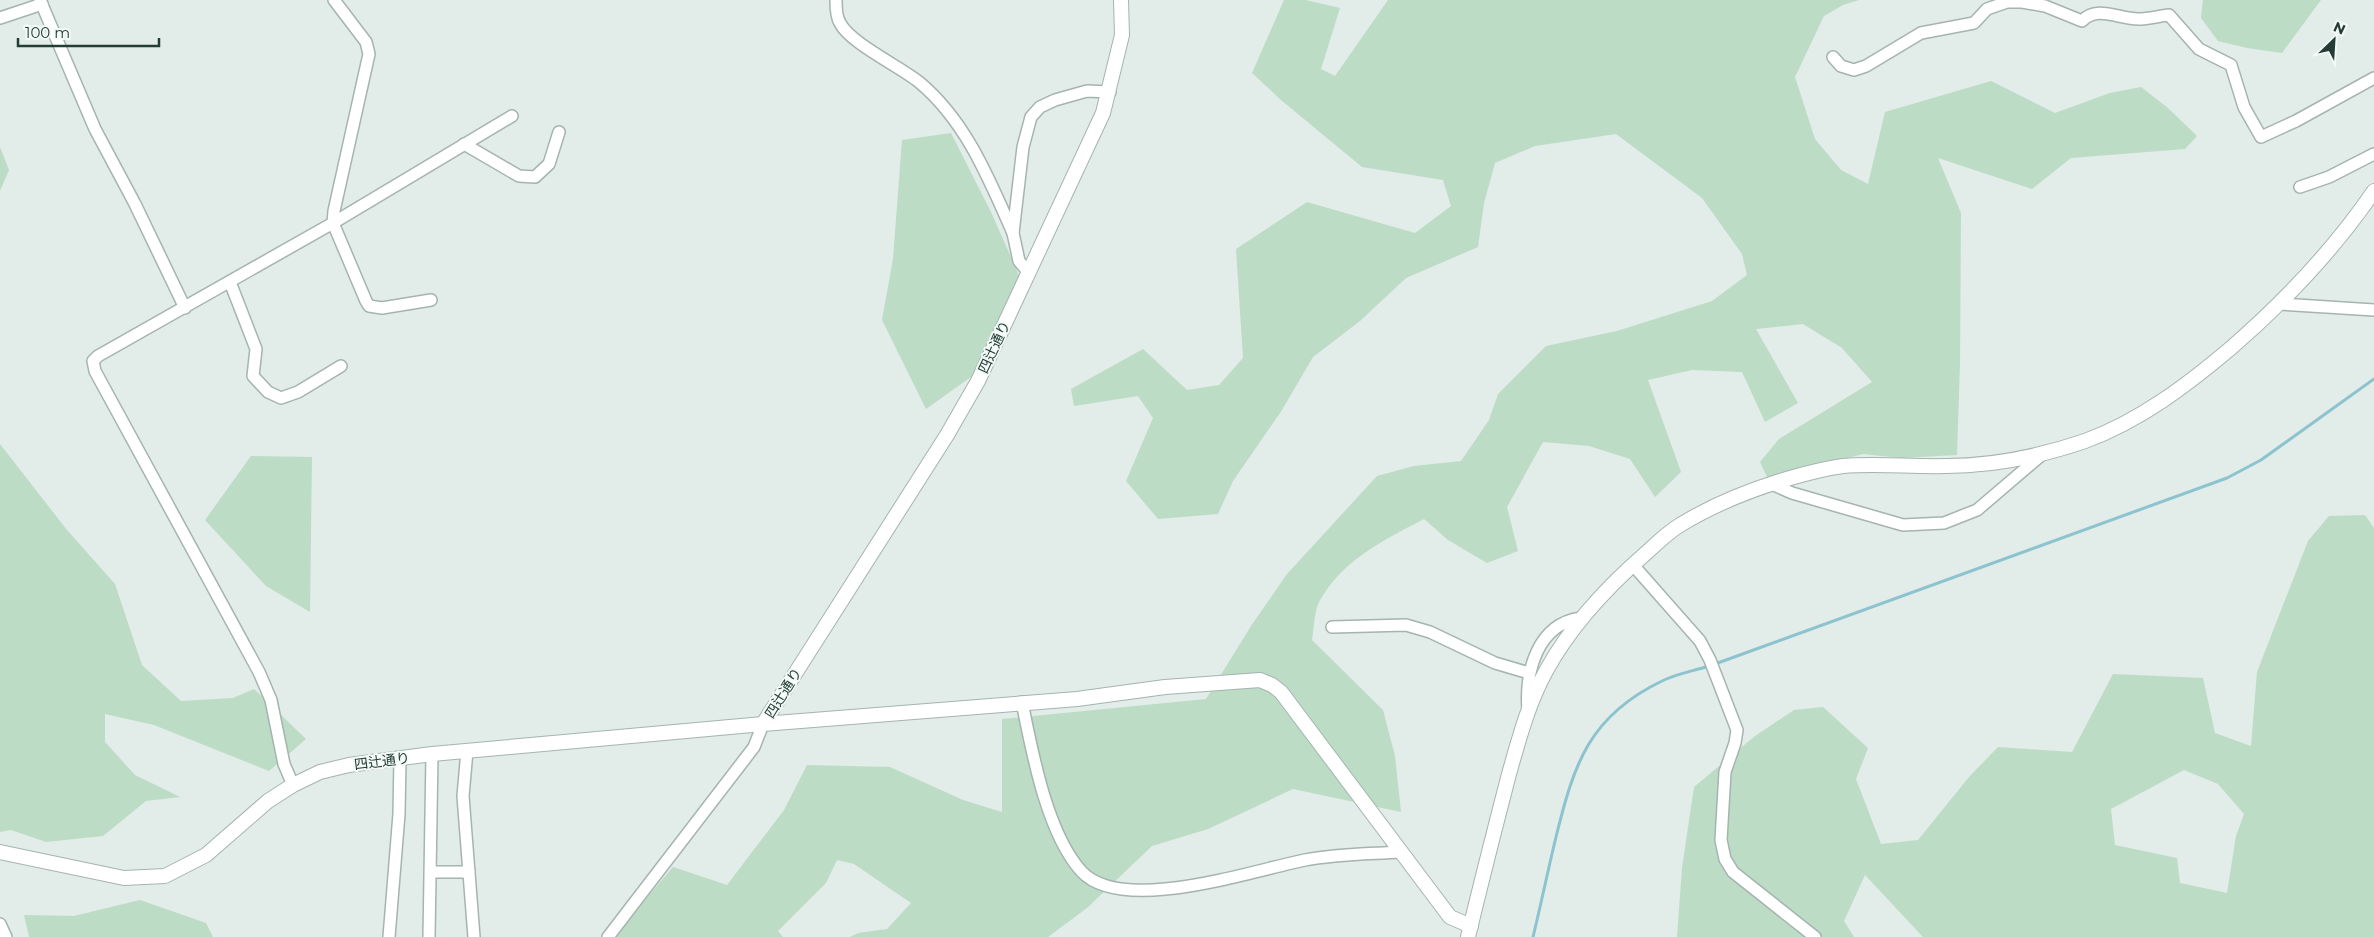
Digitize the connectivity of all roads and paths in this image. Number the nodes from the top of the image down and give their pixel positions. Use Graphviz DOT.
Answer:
graph roads {
  1 [pos="334,0"];
  2 [pos="836,0"];
  3 [pos="1121,0"];
  4 [pos="41,2"];
  5 [pos="0,18"];
  6 [pos="1833,57"];
  7 [pos="2374,78"];
  8 [pos="1110,92"];
  9 [pos="512,116"];
  10 [pos="559,132"];
  11 [pos="464,144"];
  12 [pos="2374,154"];
  13 [pos="2300,187"];
  14 [pos="2374,191"];
  15 [pos="333,223"];
  16 [pos="1013,233"];
  17 [pos="1029,272"];
  18 [pos="230,282"];
  19 [pos="431,300"];
  20 [pos="2280,304"];
  21 [pos="185,308"];
  22 [pos="2374,310"];
  23 [pos="341,366"];
  24 [pos="2046,451"];
  25 [pos="1772,484"];
  26 [pos="1633,564"];
  27 [pos="1581,618"];
  28 [pos="1332,627"];
  29 [pos="1529,673"];
  30 [pos="1022,702"];
  31 [pos="1528,710"];
  32 [pos="763,724"];
  33 [pos="467,751"];
  34 [pos="432,754"];
  35 [pos="400,759"];
  36 [pos="293,785"];
  37 [pos="0,852"];
  38 [pos="1400,852"];
  39 [pos="431,872"];
  40 [pos="469,872"];
  41 [pos="0,924"];
  42 [pos="1470,931"];
  43 [pos="6,937"];
  44 [pos="390,937"];
  45 [pos="429,937"];
  46 [pos="474,937"];
  47 [pos="608,937"];
  48 [pos="1815,937"];
  1 -- 15 [label="street"];
  2 -- 16 [label="street"];
  3 -- 8 [label="street, 四辻通り"];
  4 -- 5 [label="street"];
  4 -- 21 [label="street"];
  6 -- 7 [label="street"];
  8 -- 16 [label="street"];
  8 -- 17 [label="street, 四辻通り"];
  9 -- 11 [label="street"];
  10 -- 11 [label="street"];
  11 -- 15 [label="street"];
  12 -- 13 [label="street"];
  14 -- 20 [label="street"];
  15 -- 18 [label="street"];
  15 -- 19 [label="street"];
  16 -- 17 [label="street"];
  17 -- 32 [label="street, 四辻通り"];
  18 -- 21 [label="street"];
  18 -- 23 [label="street"];
  20 -- 22 [label="street"];
  20 -- 24 [label="street"];
  21 -- 36 [label="street"];
  24 -- 25 [label="street"];
  24 -- 25 [label="street"];
  25 -- 26 [label="street"];
  26 -- 27 [label="street"];
  26 -- 48 [label="street"];
  27 -- 29 [label="street"];
  27 -- 31 [label="street"];
  28 -- 29 [label="street"];
  29 -- 31 [label="street"];
  30 -- 32 [label="street"];
  30 -- 38 [label="street"];
  30 -- 38 [label="street"];
  31 -- 42 [label="street"];
  32 -- 33 [label="street, 四辻通り"];
  32 -- 47 [label="street"];
  33 -- 34 [label="street, 四辻通り"];
  33 -- 40 [label="street"];
  34 -- 35 [label="street, 四辻通り"];
  34 -- 39 [label="street"];
  35 -- 36 [label="street, 四辻通り"];
  35 -- 44 [label="street"];
  36 -- 37 [label="street, 四辻通り"];
  38 -- 42 [label="street"];
  39 -- 40 [label="street"];
  39 -- 45 [label="street"];
  40 -- 46 [label="street"];
  41 -- 43 [label="street"];
}
